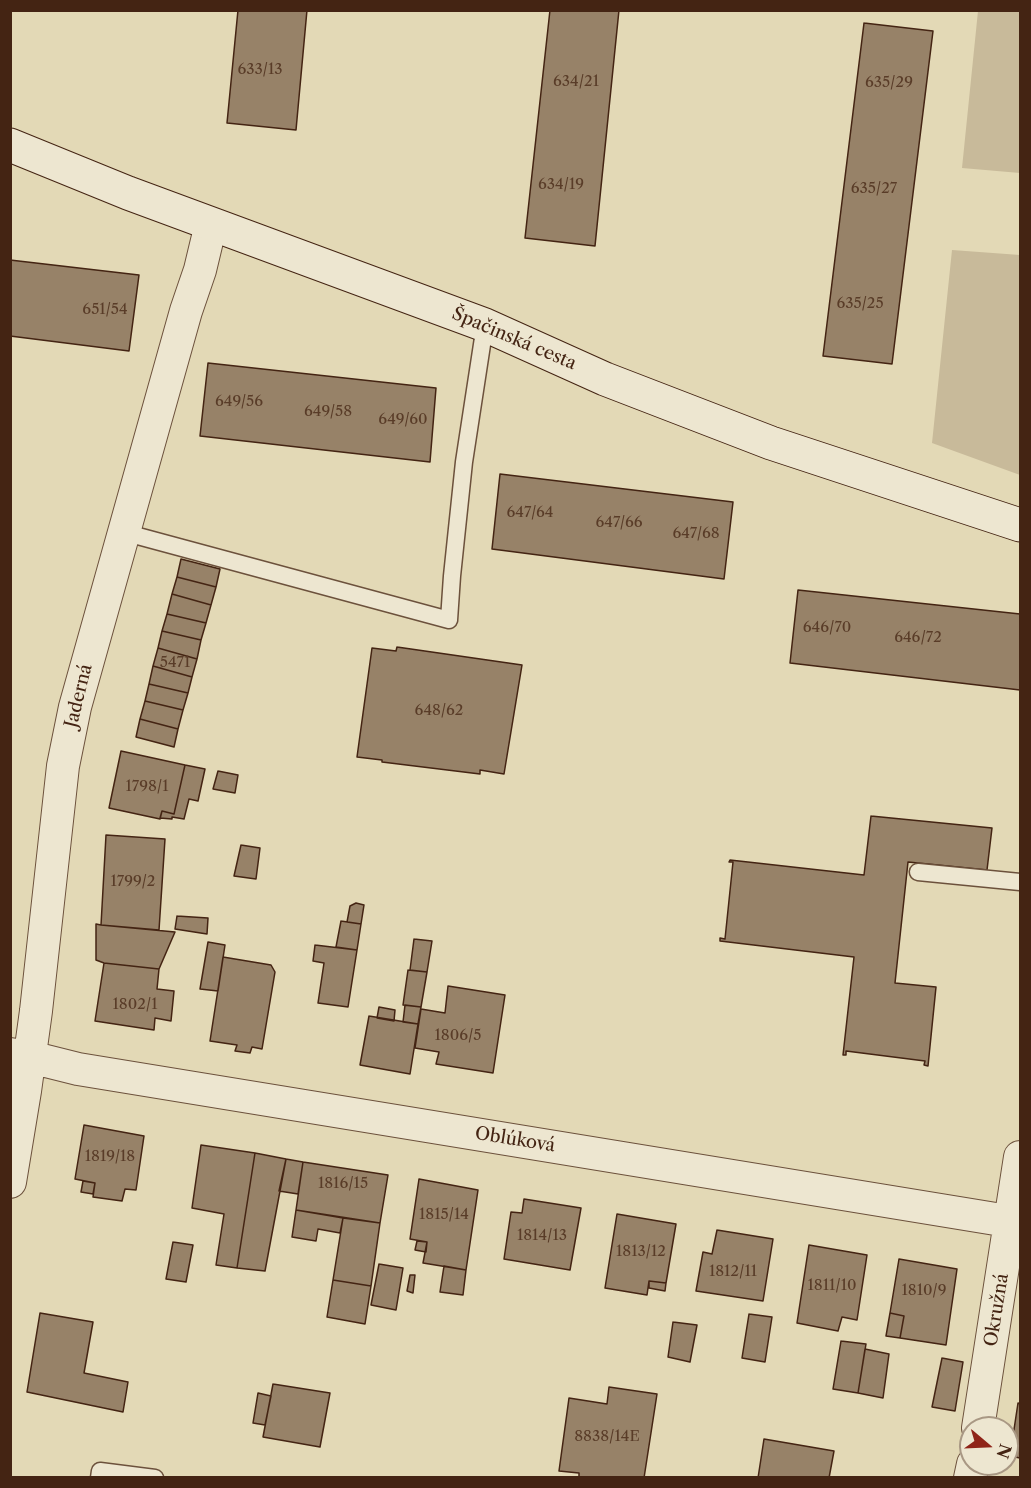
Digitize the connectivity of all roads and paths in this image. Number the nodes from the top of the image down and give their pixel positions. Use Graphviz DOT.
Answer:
graph roads {
  1 [pos="10,145"];
  2 [pos="211,224"];
  3 [pos="485,325"];
  4 [pos="1020,525"];
  5 [pos="123,532"];
  6 [pos="918,872"];
  7 [pos="1020,882"];
  8 [pos="20,1056"];
  9 [pos="1020,1157"];
  10 [pos="10,1182"];
  11 [pos="1016,1222"];
  12 [pos="980,1416"];
  13 [pos="99,1478"];
  14 [pos="155,1478"];
  1 -- 2 [label="street, Špačinská cesta"];
  2 -- 3 [label="street, Špačinská cesta"];
  2 -- 5 [label="street, Jaderná"];
  3 -- 4 [label="street, Špačinská cesta"];
  3 -- 5 [label="lane"];
  5 -- 8 [label="street, Jaderná"];
  6 -- 7 [label="lane"];
  8 -- 10 [label="street, Jaderná"];
  8 -- 11 [label="street, Oblúková"];
  9 -- 11 [label="street, Okružná"];
  11 -- 12 [label="street, Okružná"];
  13 -- 14 [label="lane"];
}
